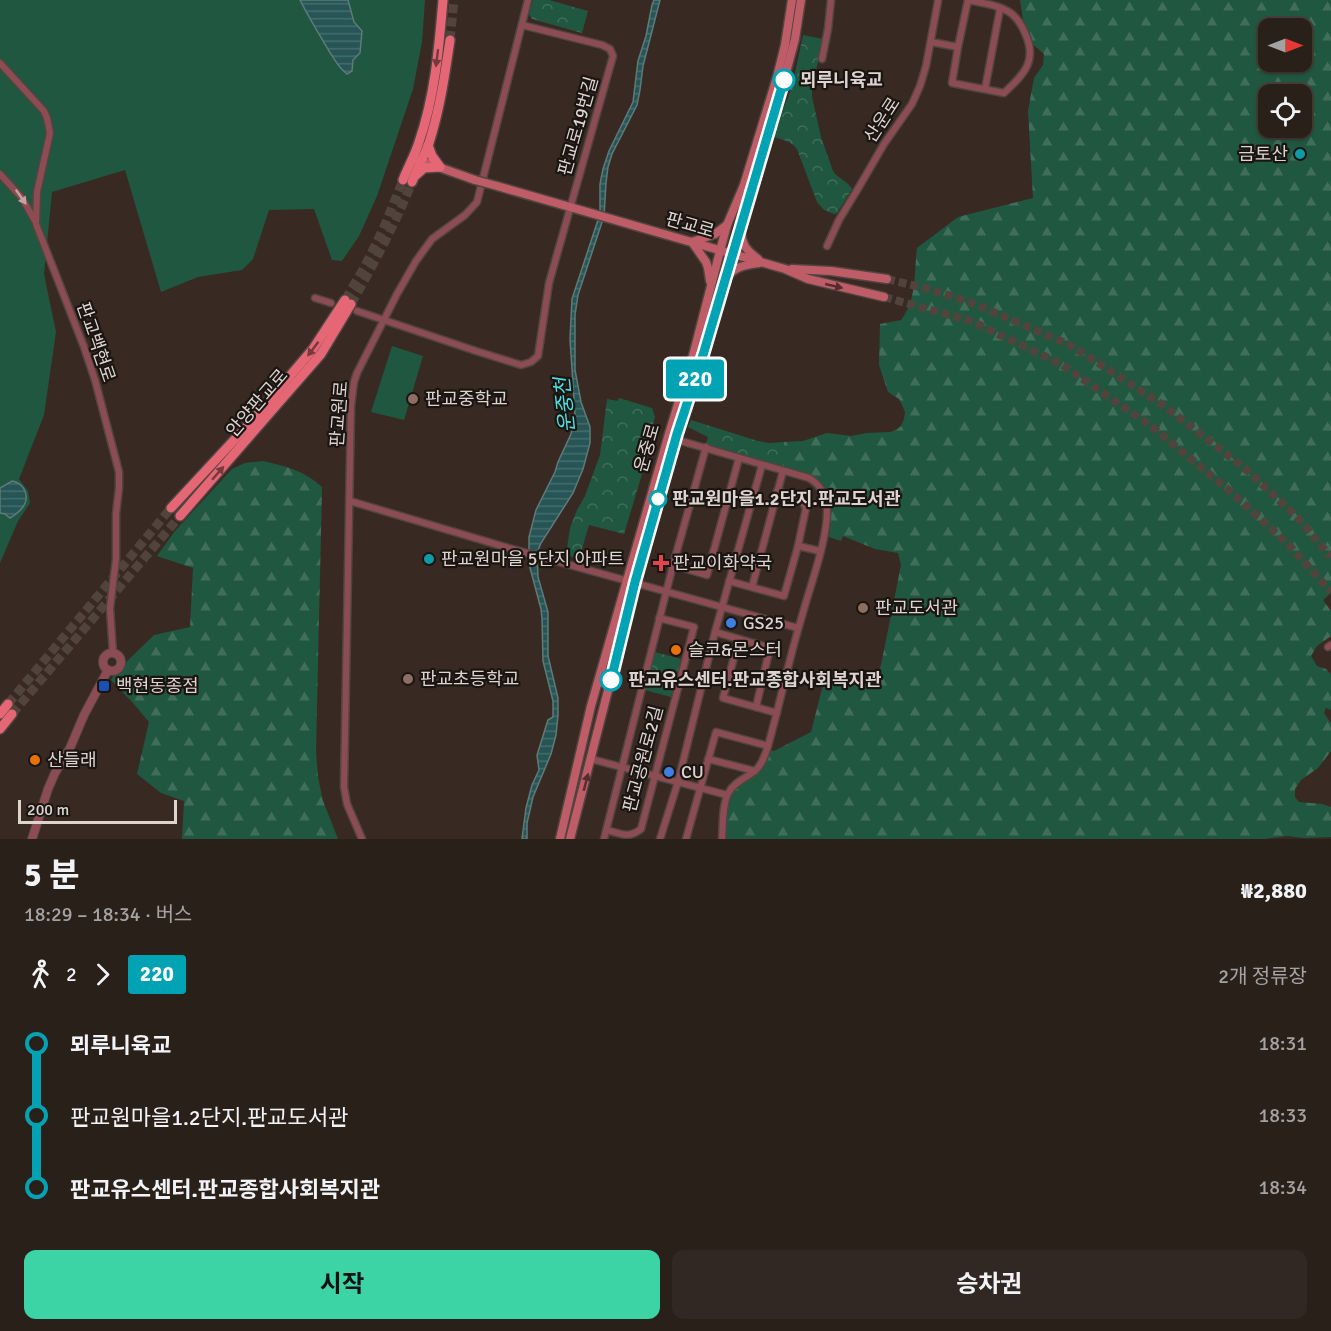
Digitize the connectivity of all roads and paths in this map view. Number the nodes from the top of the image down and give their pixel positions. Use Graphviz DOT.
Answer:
graph roads {
  1 [pos="443,0"];
  2 [pos="528,0"];
  3 [pos="792,0"];
  4 [pos="801,0"];
  5 [pos="831,0"];
  6 [pos="939,0"];
  7 [pos="968,0"];
  8 [pos="999,9"];
  9 [pos="522,25"];
  10 [pos="450,40"];
  11 [pos="931,42"];
  12 [pos="958,47"];
  13 [pos="822,59"];
  14 [pos="0,63"];
  15 [pos="985,90"];
  16 [pos="428,145"];
  17 [pos="417,159"];
  18 [pos="440,167"];
  19 [pos="0,174"];
  20 [pos="570,208"];
  21 [pos="36,224"];
  22 [pos="727,225"];
  23 [pos="740,229"];
  24 [pos="692,242"];
  25 [pos="827,246"];
  26 [pos="720,251"];
  27 [pos="732,254"];
  28 [pos="763,262"];
  29 [pos="785,269"];
  30 [pos="886,279"];
  31 [pos="711,284"];
  32 [pos="723,285"];
  33 [pos="884,297"];
  34 [pos="315,298"];
  35 [pos="330,303"];
  36 [pos="351,305"];
  37 [pos="384,320"];
  38 [pos="672,438"];
  39 [pos="706,447"];
  40 [pos="739,458"];
  41 [pos="762,465"];
  42 [pos="783,471"];
  43 [pos="777,491"];
  44 [pos="350,501"];
  45 [pos="171,508"];
  46 [pos="180,516"];
  47 [pos="798,546"];
  48 [pos="820,551"];
  49 [pos="673,565"];
  50 [pos="631,581"];
  51 [pos="729,581"];
  52 [pos="752,587"];
  53 [pos="666,591"];
  54 [pos="722,606"];
  55 [pos="659,618"];
  56 [pos="798,628"];
  57 [pos="715,633"];
  58 [pos="739,639"];
  59 [pos="113,653"];
  60 [pos="108,670"];
  61 [pos="8,704"];
  62 [pos="756,707"];
  63 [pos="777,713"];
  64 [pos="0,714"];
  65 [pos="12,714"];
  66 [pos="0,729"];
  67 [pos="768,746"];
  68 [pos="591,759"];
  69 [pos="708,759"];
  70 [pos="622,767"];
  71 [pos="755,771"];
  72 [pos="655,776"];
  73 [pos="678,782"];
  74 [pos="700,788"];
  75 [pos="727,795"];
  76 [pos="607,830"];
  77 [pos="32,839"];
  78 [pos="362,839"];
  79 [pos="560,839"];
  80 [pos="570,839"];
  81 [pos="604,839"];
  82 [pos="660,839"];
  83 [pos="687,839"];
  84 [pos="722,839"];
  1 -- 17 [label="main road, one-way"];
  2 -- 9 [label="street, 판교원로"];
  3 -- 22 [label="main road, 운중로"];
  4 -- 23 [label="main road, 운중로"];
  5 -- 13 [label="street"];
  6 -- 11 [label="street, 산운로"];
  7 -- 8 [label="street"];
  7 -- 12 [label="street"];
  8 -- 15 [label="street"];
  8 -- 15 [label="street"];
  9 -- 20 [label="street, 판교로19번길"];
  9 -- 37 [label="street, 판교원로"];
  10 -- 16 [label="main road"];
  11 -- 12 [label="street"];
  11 -- 25 [label="street, 산운로"];
  12 -- 15 [label="street"];
  14 -- 21 [label="street, 판교백현로"];
  16 -- 17 [label="main road"];
  16 -- 18 [label="main road"];
  17 -- 18 [label="main road"];
  17 -- 18 [label="main road"];
  18 -- 20 [label="main road, bridge"];
  19 -- 21 [label="street, one-way"];
  20 -- 24 [label="main road, 판교로"];
  20 -- 37 [label="street, 판교로19번길"];
  21 -- 59 [label="street, 판교백현로"];
  22 -- 24 [label="main road"];
  22 -- 26 [label="main road, 운중로"];
  23 -- 27 [label="main road, 운중로"];
  23 -- 28 [label="main road"];
  24 -- 26 [label="main road, 판교로"];
  24 -- 31 [label="main road"];
  26 -- 27 [label="main road, 판교로"];
  26 -- 31 [label="main road, 운중로"];
  27 -- 28 [label="main road, 판교로"];
  27 -- 32 [label="main road, 운중로"];
  28 -- 29 [label="main road, 판교로"];
  28 -- 32 [label="main road"];
  29 -- 30 [label="main road, 판교로"];
  29 -- 33 [label="main road, 판교로, one-way"];
  31 -- 38 [label="main road, 운중로"];
  32 -- 38 [label="main road, 운중로"];
  34 -- 35 [label="street"];
  36 -- 37 [label="street, 판교로19번길"];
  36 -- 45 [label="main road, 안양판교로, one-way"];
  46 -- 36 [label="main road, 안양판교로, one-way"];
  37 -- 44 [label="street, 판교원로"];
  38 -- 39 [label="street"];
  38 -- 50 [label="main road, 운중로"];
  39 -- 40 [label="street"];
  39 -- 49 [label="street, 판교공원로2길"];
  40 -- 41 [label="street"];
  40 -- 49 [label="street"];
  41 -- 42 [label="street"];
  41 -- 51 [label="street"];
  42 -- 43 [label="street"];
  42 -- 48 [label="street"];
  43 -- 47 [label="street"];
  43 -- 52 [label="street"];
  44 -- 50 [label="street"];
  44 -- 78 [label="street, 판교원로"];
  47 -- 48 [label="street"];
  47 -- 52 [label="street"];
  48 -- 56 [label="street"];
  49 -- 53 [label="street, 판교공원로2길"];
  50 -- 53 [label="street"];
  50 -- 68 [label="main road, 운중로"];
  50 -- 79 [label="main road, 운중로"];
  51 -- 52 [label="street"];
  51 -- 54 [label="street"];
  53 -- 54 [label="street"];
  53 -- 55 [label="street, 판교공원로2길"];
  54 -- 56 [label="street"];
  54 -- 57 [label="street"];
  55 -- 70 [label="street, 판교공원로2길"];
  55 -- 72 [label="street, 판교공원로2길"];
  56 -- 63 [label="street"];
  57 -- 58 [label="street"];
  57 -- 73 [label="street"];
  58 -- 62 [label="street"];
  58 -- 62 [label="street"];
  59 -- 60 [label="street"];
  59 -- 60 [label="street"];
  60 -- 77 [label="street"];
  61 -- 64 [label="main road"];
  62 -- 63 [label="street"];
  63 -- 67 [label="street"];
  65 -- 66 [label="main road"];
  67 -- 69 [label="street"];
  67 -- 71 [label="street"];
  68 -- 70 [label="street"];
  80 -- 68 [label="main road, 운중로, one-way"];
  69 -- 71 [label="street"];
  69 -- 74 [label="street"];
  70 -- 72 [label="street"];
  70 -- 76 [label="street, 판교공원로2길"];
  71 -- 75 [label="street"];
  72 -- 73 [label="street"];
  72 -- 76 [label="street, 판교공원로2길"];
  73 -- 74 [label="street"];
  73 -- 82 [label="street"];
  74 -- 75 [label="street"];
  74 -- 83 [label="street"];
  75 -- 84 [label="street"];
  76 -- 81 [label="street, 판교공원로2길"];
}
